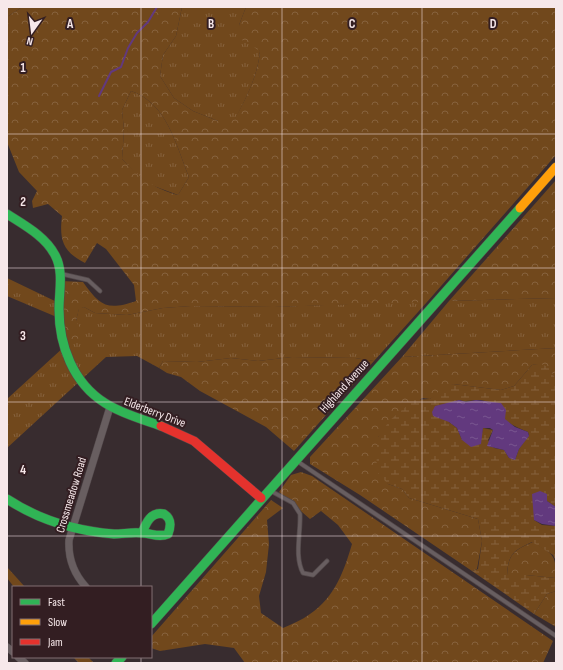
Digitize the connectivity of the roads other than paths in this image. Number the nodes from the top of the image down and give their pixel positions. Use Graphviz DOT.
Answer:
graph roads {
  1 [pos="556,167"];
  2 [pos="7,214"];
  3 [pos="61,274"];
  4 [pos="100,291"];
  5 [pos="110,408"];
  6 [pos="295,460"];
  7 [pos="268,490"];
  8 [pos="261,498"];
  9 [pos="7,499"];
  10 [pos="73,526"];
  11 [pos="142,533"];
  12 [pos="327,561"];
  13 [pos="85,586"];
  14 [pos="152,623"];
  15 [pos="556,636"];
  1 -- 6 [label="street, Highland Avenue"];
  2 -- 3 [label="street, Elderberry Drive"];
  3 -- 4 [label="lane"];
  3 -- 5 [label="street, Elderberry Drive"];
  5 -- 8 [label="street, Elderberry Drive"];
  5 -- 10 [label="street, Crossmeadow Road"];
  6 -- 7 [label="street, Highland Avenue"];
  6 -- 15 [label="lane"];
  7 -- 8 [label="street, Highland Avenue"];
  7 -- 12 [label="lane"];
  8 -- 14 [label="street, Highland Avenue"];
  9 -- 10 [label="street"];
  10 -- 11 [label="street"];
  10 -- 13 [label="street, Crossmeadow Road"];
}
